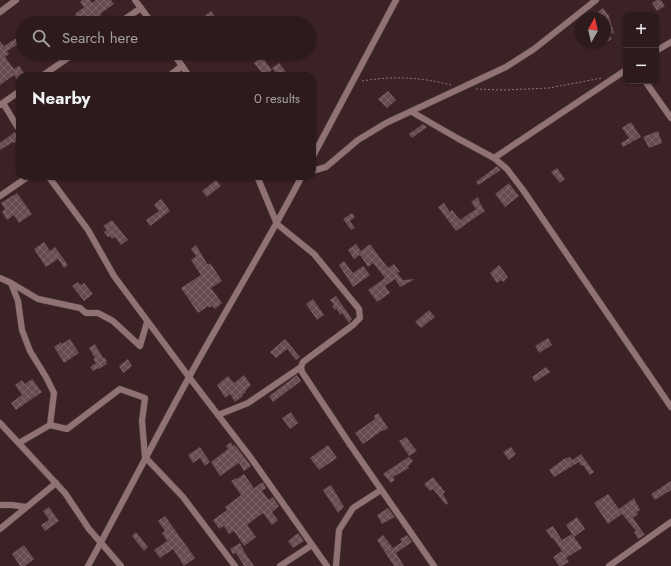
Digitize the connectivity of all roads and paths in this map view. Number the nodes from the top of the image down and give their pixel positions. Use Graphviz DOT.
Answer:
graph roads {
  1 [pos="16,0"];
  2 [pos="135,0"];
  3 [pos="396,0"];
  4 [pos="596,0"];
  5 [pos="141,8"];
  6 [pos="0,12"];
  7 [pos="129,16"];
  8 [pos="147,16"];
  9 [pos="671,42"];
  10 [pos="659,49"];
  11 [pos="65,60"];
  12 [pos="178,60"];
  13 [pos="182,66"];
  14 [pos="48,72"];
  15 [pos="174,72"];
  16 [pos="186,72"];
  17 [pos="623,72"];
  18 [pos="647,84"];
  19 [pos="16,94"];
  20 [pos="2,104"];
  21 [pos="412,112"];
  22 [pos="671,118"];
  23 [pos="16,124"];
  24 [pos="316,150"];
  25 [pos="494,158"];
  26 [pos="316,170"];
  27 [pos="23,180"];
  28 [pos="51,180"];
  29 [pos="258,180"];
  30 [pos="300,180"];
  31 [pos="0,196"];
  32 [pos="277,224"];
  33 [pos="0,278"];
  34 [pos="11,283"];
  35 [pos="148,322"];
  36 [pos="301,367"];
  37 [pos="189,377"];
  38 [pos="671,407"];
  39 [pos="218,415"];
  40 [pos="0,423"];
  41 [pos="50,425"];
  42 [pos="19,443"];
  43 [pos="145,457"];
  44 [pos="56,484"];
  45 [pos="381,490"];
  46 [pos="0,505"];
  47 [pos="26,507"];
  48 [pos="671,522"];
  49 [pos="0,529"];
  50 [pos="101,543"];
  51 [pos="312,545"];
  52 [pos="88,566"];
  53 [pos="121,566"];
  54 [pos="235,566"];
  55 [pos="280,566"];
  56 [pos="327,566"];
  57 [pos="336,566"];
  58 [pos="434,566"];
  59 [pos="609,566"];
  1 -- 6 [label="street"];
  2 -- 5 [label="street"];
  3 -- 24 [label="street"];
  4 -- 21 [label="street"];
  5 -- 7 [label="street"];
  5 -- 8 [label="street"];
  9 -- 10 [label="street"];
  11 -- 14 [label="street"];
  12 -- 13 [label="street"];
  13 -- 15 [label="street"];
  13 -- 16 [label="street"];
  17 -- 25 [label="street"];
  18 -- 22 [label="street"];
  19 -- 20 [label="street"];
  20 -- 23 [label="street"];
  21 -- 25 [label="street"];
  21 -- 26 [label="street"];
  25 -- 38 [label="street"];
  27 -- 31 [label="street"];
  28 -- 35 [label="street"];
  29 -- 32 [label="street"];
  30 -- 32 [label="street"];
  32 -- 36 [label="street"];
  32 -- 37 [label="street"];
  33 -- 34 [label="street"];
  34 -- 35 [label="street"];
  34 -- 41 [label="street"];
  35 -- 37 [label="street"];
  36 -- 39 [label="street"];
  36 -- 45 [label="street"];
  37 -- 39 [label="street"];
  37 -- 43 [label="street"];
  39 -- 51 [label="street"];
  40 -- 42 [label="street"];
  41 -- 42 [label="street"];
  41 -- 43 [label="street"];
  42 -- 44 [label="street"];
  43 -- 50 [label="street"];
  43 -- 54 [label="street"];
  44 -- 47 [label="street"];
  44 -- 50 [label="street"];
  45 -- 57 [label="street"];
  45 -- 58 [label="street"];
  46 -- 47 [label="street"];
  47 -- 49 [label="street"];
  48 -- 59 [label="street"];
  50 -- 52 [label="street"];
  50 -- 53 [label="street"];
  51 -- 55 [label="street"];
  51 -- 56 [label="street"];
}
